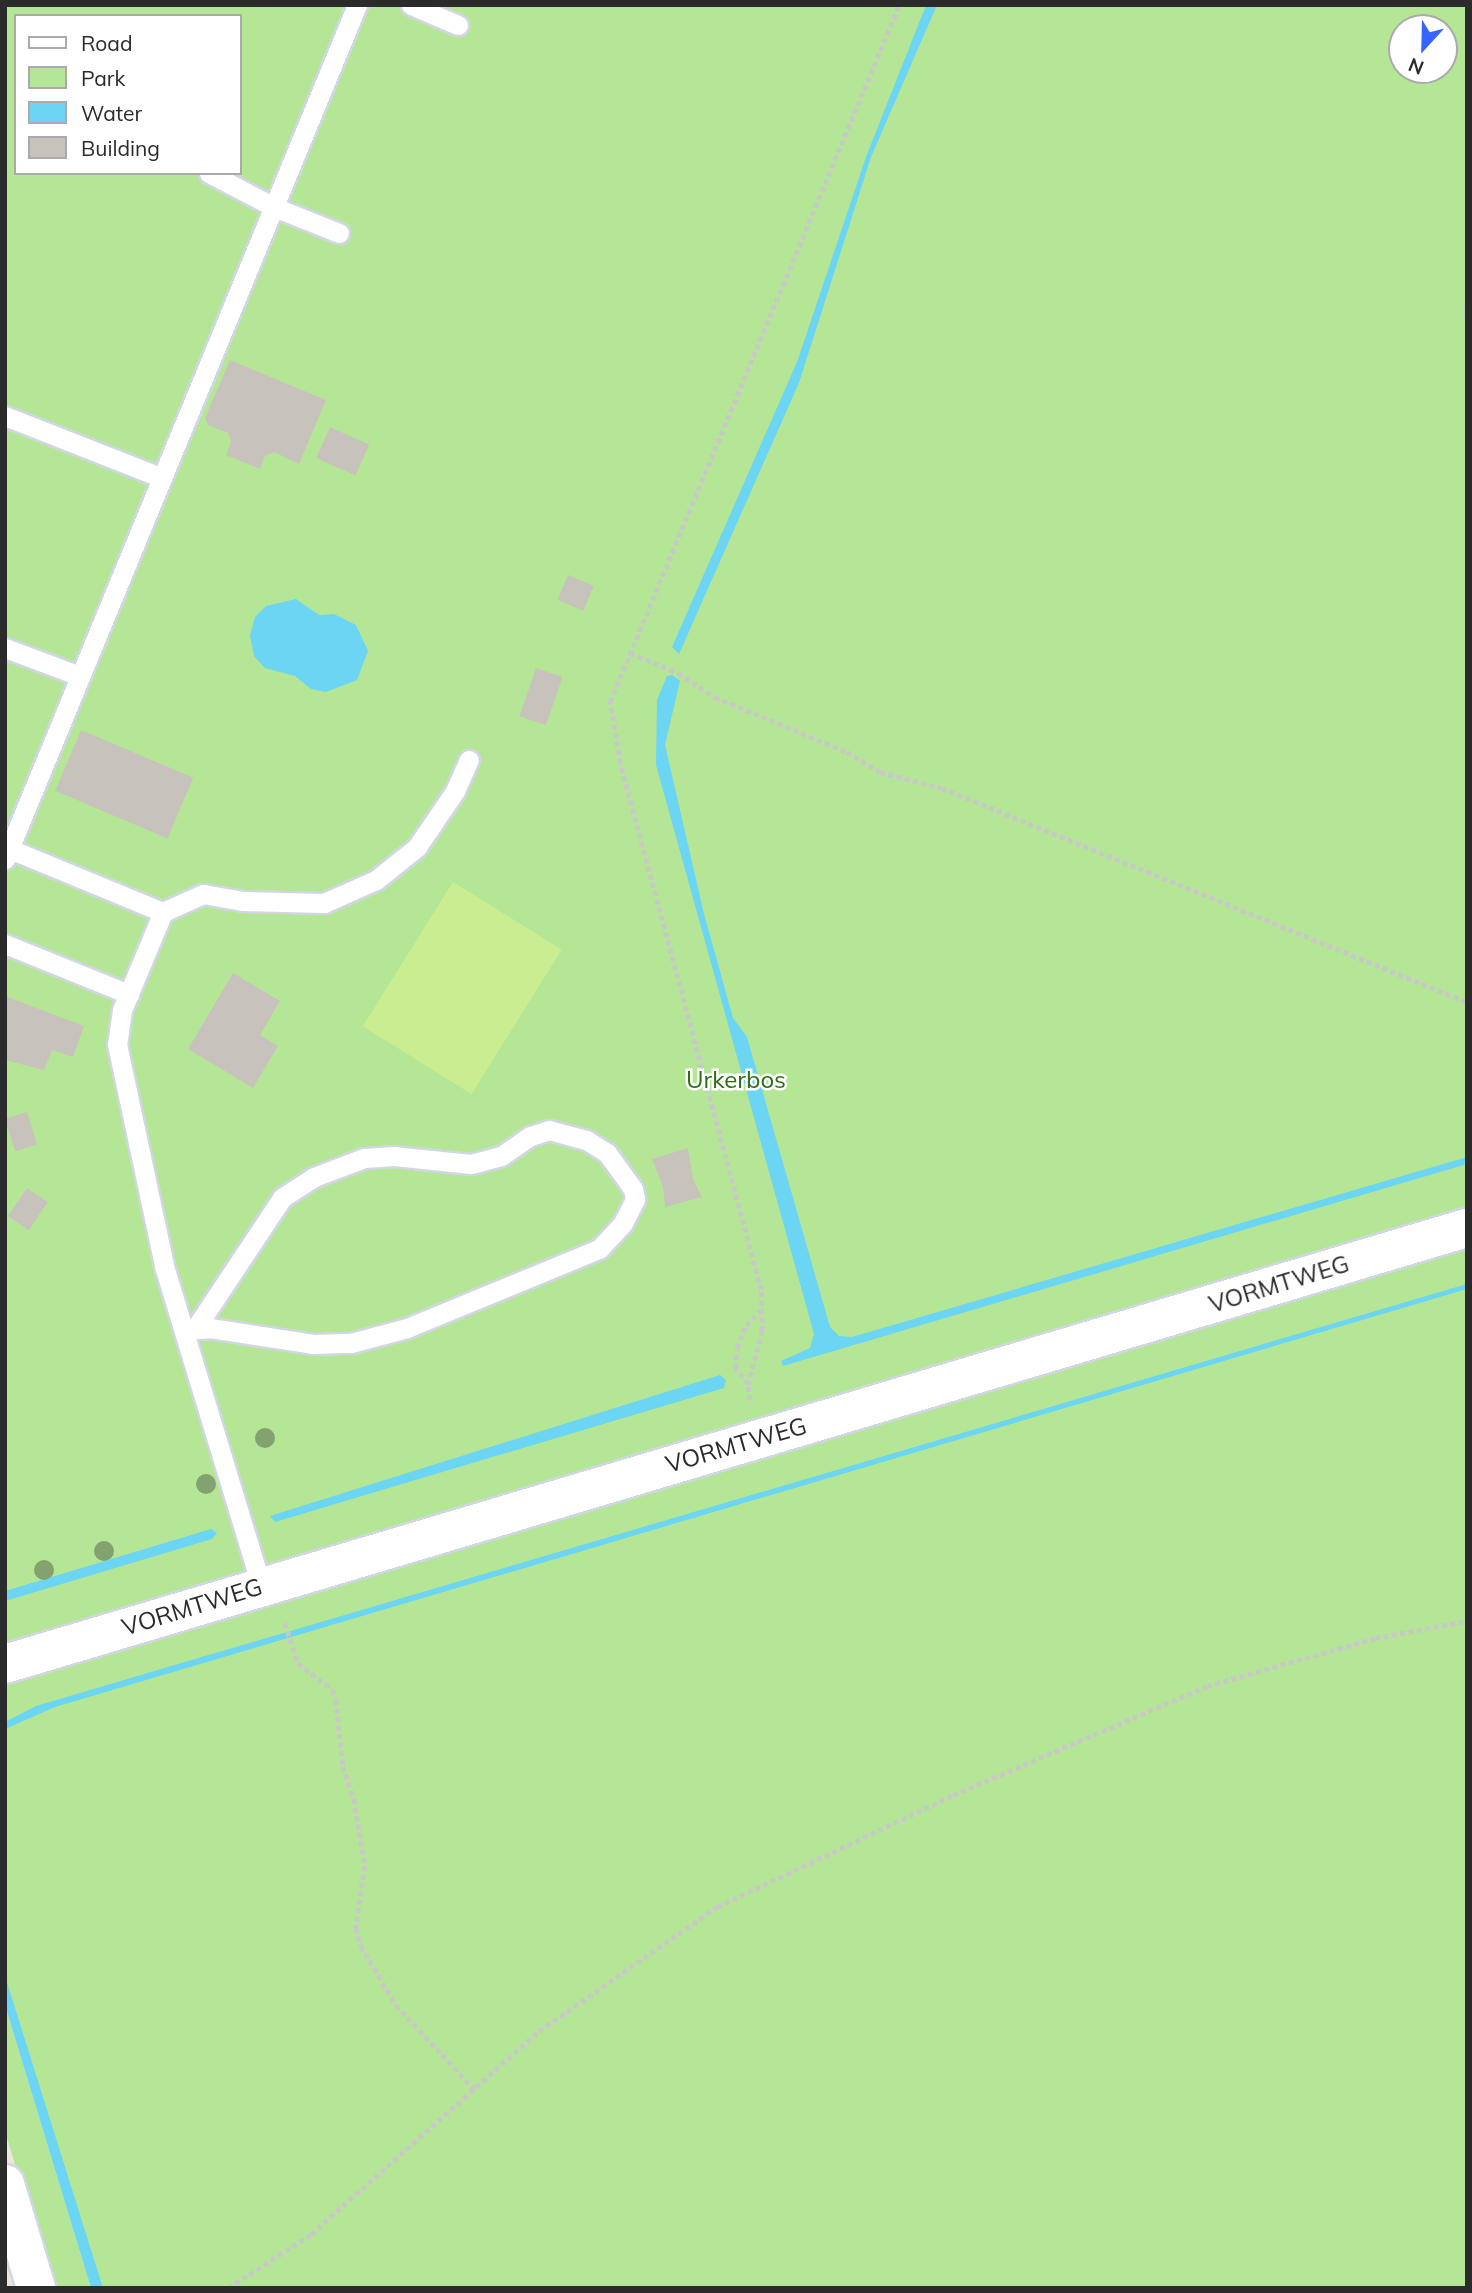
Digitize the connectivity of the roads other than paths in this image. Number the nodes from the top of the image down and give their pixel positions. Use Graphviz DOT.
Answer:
graph roads {
  1 [pos="357,5"];
  2 [pos="411,5"];
  3 [pos="458,25"];
  4 [pos="213,175"];
  5 [pos="274,207"];
  6 [pos="339,233"];
  7 [pos="5,416"];
  8 [pos="162,478"];
  9 [pos="5,648"];
  10 [pos="80,676"];
  11 [pos="469,760"];
  12 [pos="6,852"];
  13 [pos="163,912"];
  14 [pos="5,944"];
  15 [pos="129,994"];
  16 [pos="1467,1228"];
  17 [pos="190,1328"];
  18 [pos="261,1586"];
  19 [pos="5,1664"];
  20 [pos="5,2184"];
  21 [pos="36,2288"];
  1 -- 5 [label="lane"];
  2 -- 3 [label="lane"];
  4 -- 5 [label="lane"];
  5 -- 6 [label="lane"];
  5 -- 8 [label="lane"];
  7 -- 8 [label="lane"];
  8 -- 10 [label="lane"];
  9 -- 10 [label="lane"];
  10 -- 12 [label="lane"];
  11 -- 13 [label="lane"];
  12 -- 13 [label="lane"];
  13 -- 15 [label="lane"];
  14 -- 15 [label="lane"];
  15 -- 17 [label="lane"];
  16 -- 18 [label="street, VORMTWEG"];
  17 -- 17 [label="lane"];
  17 -- 18 [label="lane"];
  18 -- 19 [label="street, VORMTWEG"];
  20 -- 21 [label="street"];
}
